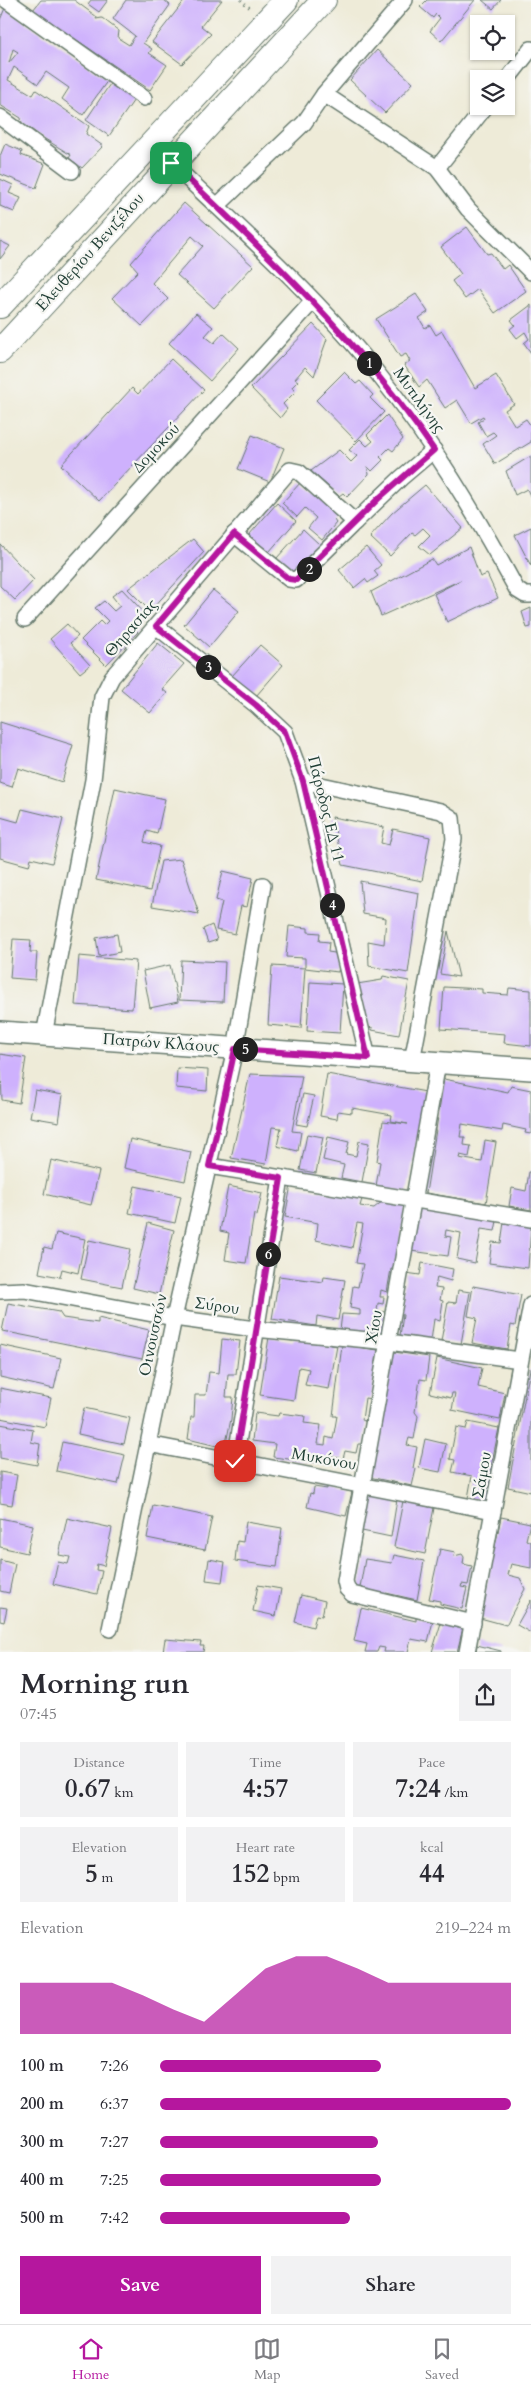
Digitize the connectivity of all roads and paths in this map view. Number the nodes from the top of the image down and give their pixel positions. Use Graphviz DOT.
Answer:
graph roads {
  1 [pos="6,0"];
  2 [pos="286,0"];
  3 [pos="324,0"];
  4 [pos="405,0"];
  5 [pos="531,49"];
  6 [pos="515,70"];
  7 [pos="324,94"];
  8 [pos="144,98"];
  9 [pos="479,115"];
  10 [pos="0,117"];
  11 [pos="171,163"];
  12 [pos="437,168"];
  13 [pos="72,171"];
  14 [pos="217,206"];
  15 [pos="531,272"];
  16 [pos="313,301"];
  17 [pos="0,306"];
  18 [pos="0,351"];
  19 [pos="434,450"];
  20 [pos="355,522"];
  21 [pos="234,534"];
  22 [pos="528,595"];
  23 [pos="25,618"];
  24 [pos="156,626"];
  25 [pos="303,781"];
  26 [pos="263,885"];
  27 [pos="0,1032"];
  28 [pos="44,1034"];
  29 [pos="235,1049"];
  30 [pos="368,1058"];
  31 [pos="412,1061"];
  32 [pos="438,1063"];
  33 [pos="531,1069"];
  34 [pos="209,1166"];
  35 [pos="281,1178"];
  36 [pos="414,1201"];
  37 [pos="531,1219"];
  38 [pos="0,1291"];
  39 [pos="531,1305"];
  40 [pos="174,1318"];
  41 [pos="256,1328"];
  42 [pos="389,1342"];
  43 [pos="520,1360"];
  44 [pos="148,1444"];
  45 [pos="235,1461"];
  46 [pos="362,1484"];
  47 [pos="493,1510"];
  48 [pos="473,1623"];
  49 [pos="110,1629"];
  50 [pos="467,1652"];
  1 -- 8 [label="street"];
  2 -- 17 [label="main road, Ελευθερίου Βενιζέλου"];
  3 -- 11 [label="main road, Ελευθερίου Βενιζέλου"];
  4 -- 7 [label="street"];
  5 -- 6 [label="street"];
  7 -- 12 [label="street"];
  7 -- 14 [label="street"];
  9 -- 12 [label="street"];
  10 -- 13 [label="street"];
  11 -- 14 [label="street, Μυτιλήνης"];
  11 -- 18 [label="main road, Ελευθερίου Βενιζέλου"];
  12 -- 15 [label="street"];
  14 -- 16 [label="street, Μυτιλήνης"];
  16 -- 19 [label="street, Μυτιλήνης"];
  16 -- 23 [label="street, Δομοκού"];
  19 -- 20 [label="street"];
  19 -- 22 [label="street, Μυτιλήνης"];
  20 -- 21 [label="street"];
  20 -- 21 [label="street, Θηρασίας"];
  21 -- 24 [label="street, Θηρασίας"];
  24 -- 25 [label="street, Πάροδος ΕΔ 11"];
  24 -- 28 [label="street, Θηρασίας"];
  25 -- 30 [label="street, Πάροδος ΕΔ 11"];
  25 -- 31 [label="street"];
  26 -- 29 [label="street, Οινουσσών"];
  27 -- 28 [label="main road, Πατρών Κλάους"];
  28 -- 29 [label="main road, Πατρών Κλάους"];
  29 -- 30 [label="main road, Πατρών Κλάους"];
  29 -- 34 [label="street, Οινουσσών"];
  30 -- 31 [label="main road, Πατρών Κλάους"];
  31 -- 32 [label="main road, Πατρών Κλάους"];
  32 -- 33 [label="main road, Πατρών Κλάους"];
  32 -- 36 [label="street, Χίου"];
  34 -- 35 [label="street"];
  34 -- 40 [label="street, Οινουσσών"];
  35 -- 36 [label="street"];
  35 -- 41 [label="street"];
  36 -- 37 [label="street"];
  36 -- 42 [label="street, Χίου"];
  38 -- 40 [label="street, Σύρου"];
  39 -- 43 [label="street, Σάμου"];
  40 -- 41 [label="street, Σύρου"];
  40 -- 44 [label="street, Οινουσσών"];
  41 -- 42 [label="street, Σύρου"];
  41 -- 45 [label="street"];
  42 -- 43 [label="street, Σύρου"];
  42 -- 46 [label="street, Χίου"];
  43 -- 47 [label="street, Σάμου"];
  44 -- 45 [label="street, Μυκόνου"];
  44 -- 49 [label="street, Οινουσσών"];
  45 -- 46 [label="street, Μυκόνου"];
  46 -- 47 [label="street, Μυκόνου"];
  46 -- 48 [label="street, Χίου"];
  47 -- 48 [label="street, Σάμου"];
  48 -- 50 [label="street, Σάμου"];
}
